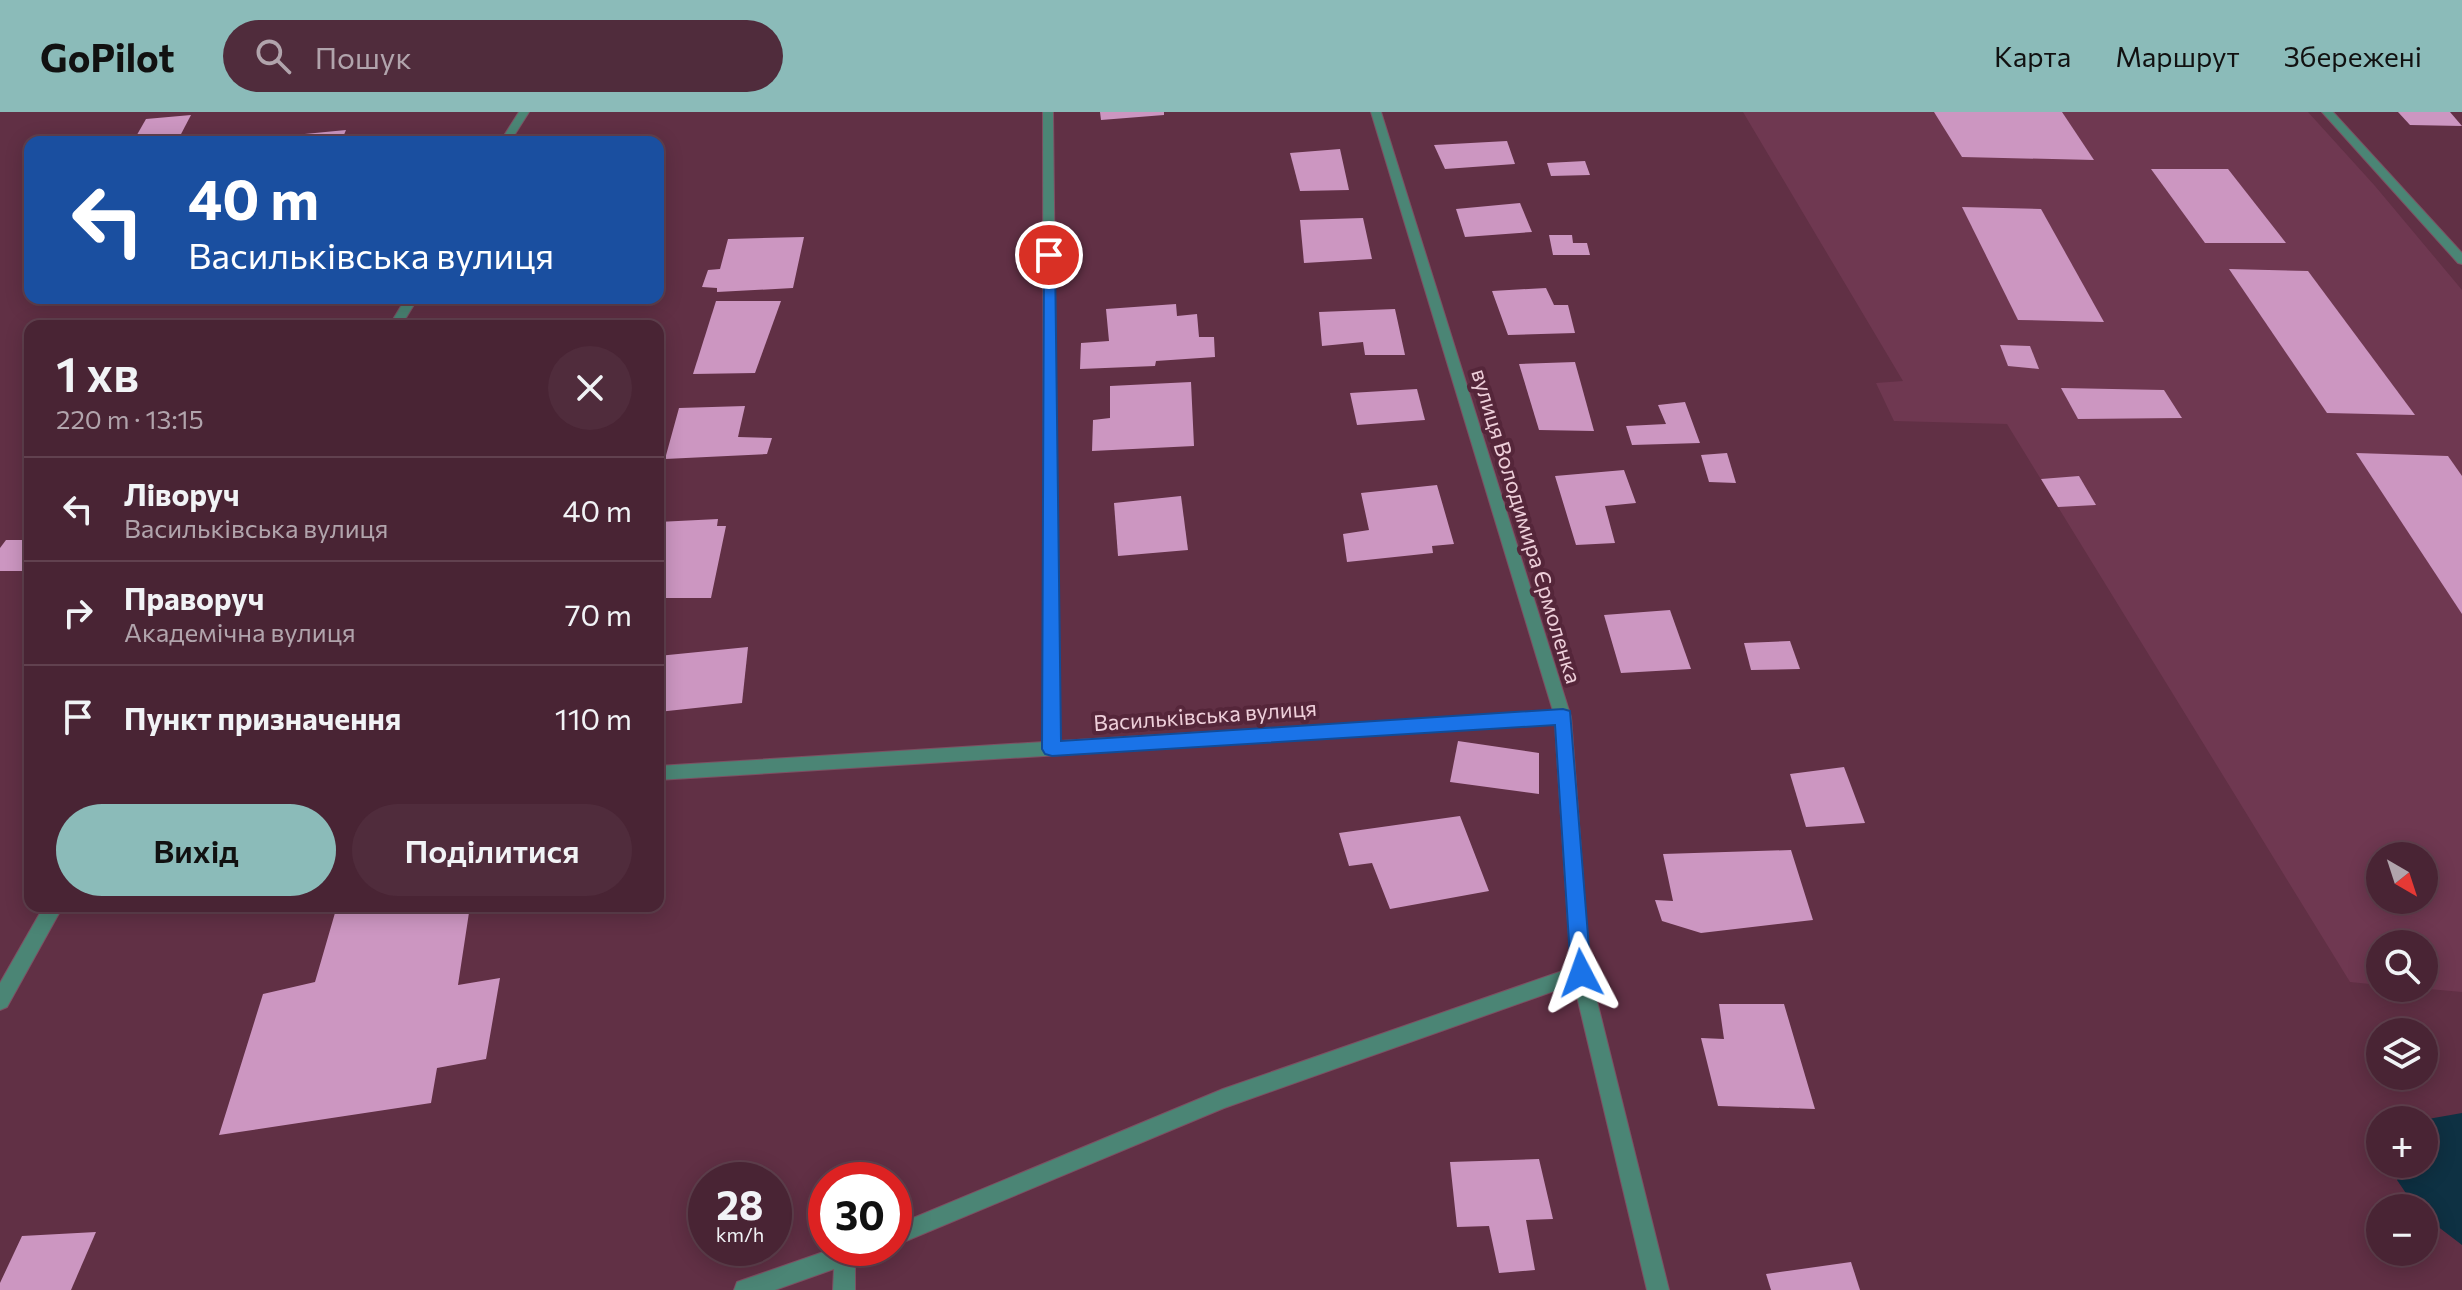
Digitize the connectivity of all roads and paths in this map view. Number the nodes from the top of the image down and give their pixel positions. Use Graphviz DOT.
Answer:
graph roads {
  1 [pos="524,112"];
  2 [pos="1048,112"];
  3 [pos="1376,112"];
  4 [pos="2327,112"];
  5 [pos="509,136"];
  6 [pos="2462,260"];
  7 [pos="1563,717"];
  8 [pos="1052,749"];
  9 [pos="664,773"];
  10 [pos="51,912"];
  11 [pos="1581,973"];
  12 [pos="0,1001"];
  13 [pos="912,1229"];
  14 [pos="818,1266"];
  15 [pos="845,1266"];
  16 [pos="745,1290"];
  17 [pos="844,1290"];
  18 [pos="1658,1290"];
  1 -- 5 [label="street"];
  2 -- 8 [label="street"];
  3 -- 7 [label="street, вулиця Володимира Єрмоленка"];
  4 -- 6 [label="street"];
  7 -- 8 [label="street, Васильківська вулиця"];
  7 -- 11 [label="street, вулиця Володимира Єрмоленка"];
  8 -- 9 [label="street, Васильківська вулиця"];
  10 -- 12 [label="street"];
  11 -- 13 [label="street"];
  11 -- 18 [label="street, вулиця Володимира Єрмоленка"];
  14 -- 16 [label="street"];
  15 -- 17 [label="street"];
}
